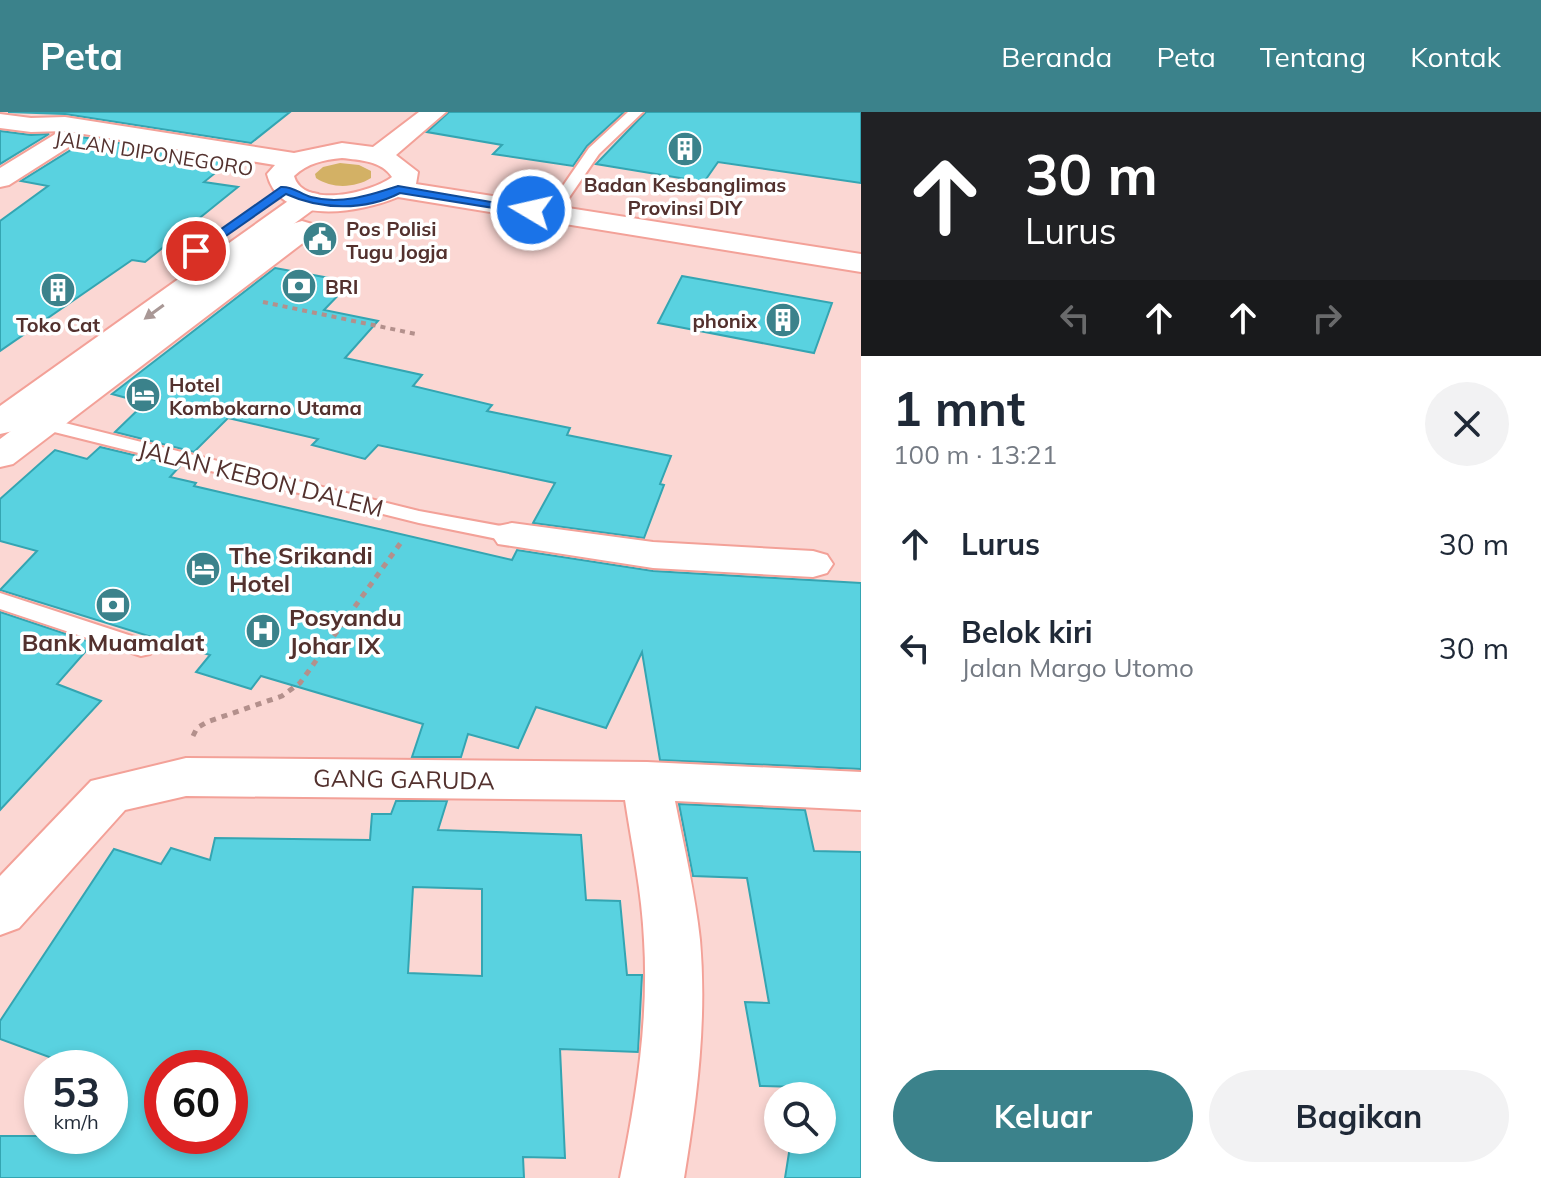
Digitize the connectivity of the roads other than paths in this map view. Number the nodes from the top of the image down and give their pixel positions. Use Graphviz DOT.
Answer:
graph roads {
  1 [pos="412,112"];
  2 [pos="434,112"];
  3 [pos="636,112"];
  4 [pos="0,121"];
  5 [pos="31,125"];
  6 [pos="66,138"];
  7 [pos="368,154"];
  8 [pos="0,179"];
  9 [pos="401,180"];
  10 [pos="295,191"];
  11 [pos="563,196"];
  12 [pos="709,231"];
  13 [pos="861,247"];
  14 [pos="861,263"];
  15 [pos="172,268"];
  16 [pos="211,284"];
  17 [pos="75,336"];
  18 [pos="107,346"];
  19 [pos="11,413"];
  20 [pos="0,456"];
  21 [pos="512,535"];
  22 [pos="813,564"];
  23 [pos="0,601"];
  24 [pos="141,648"];
  25 [pos="647,781"];
  26 [pos="861,791"];
  27 [pos="0,912"];
  28 [pos="652,1178"];
  1 -- 7 [label="main road"];
  2 -- 7 [label="main road"];
  3 -- 11 [label="lane"];
  4 -- 5 [label="main road, JALAN DIPONEGORO"];
  5 -- 6 [label="main road, JALAN DIPONEGORO"];
  5 -- 10 [label="main road, JALAN DIPONEGORO"];
  6 -- 8 [label="main road"];
  6 -- 10 [label="main road, JALAN DIPONEGORO"];
  7 -- 9 [label="main road"];
  7 -- 10 [label="main road"];
  9 -- 10 [label="main road"];
  9 -- 11 [label="main road"];
  9 -- 12 [label="main road"];
  10 -- 15 [label="main road"];
  10 -- 16 [label="main road"];
  11 -- 12 [label="main road"];
  12 -- 13 [label="main road"];
  12 -- 14 [label="main road"];
  15 -- 16 [label="main road"];
  15 -- 17 [label="main road"];
  16 -- 18 [label="main road, one-way"];
  16 -- 19 [label="main road"];
  17 -- 18 [label="main road"];
  17 -- 19 [label="main road"];
  18 -- 19 [label="main road"];
  19 -- 20 [label="main road"];
  19 -- 21 [label="lane, JALAN KEBON DALEM"];
  21 -- 22 [label="main road"];
  23 -- 24 [label="lane"];
  25 -- 26 [label="main road, GANG GARUDA"];
  25 -- 27 [label="main road, GANG GARUDA"];
  25 -- 28 [label="main road"];
}
